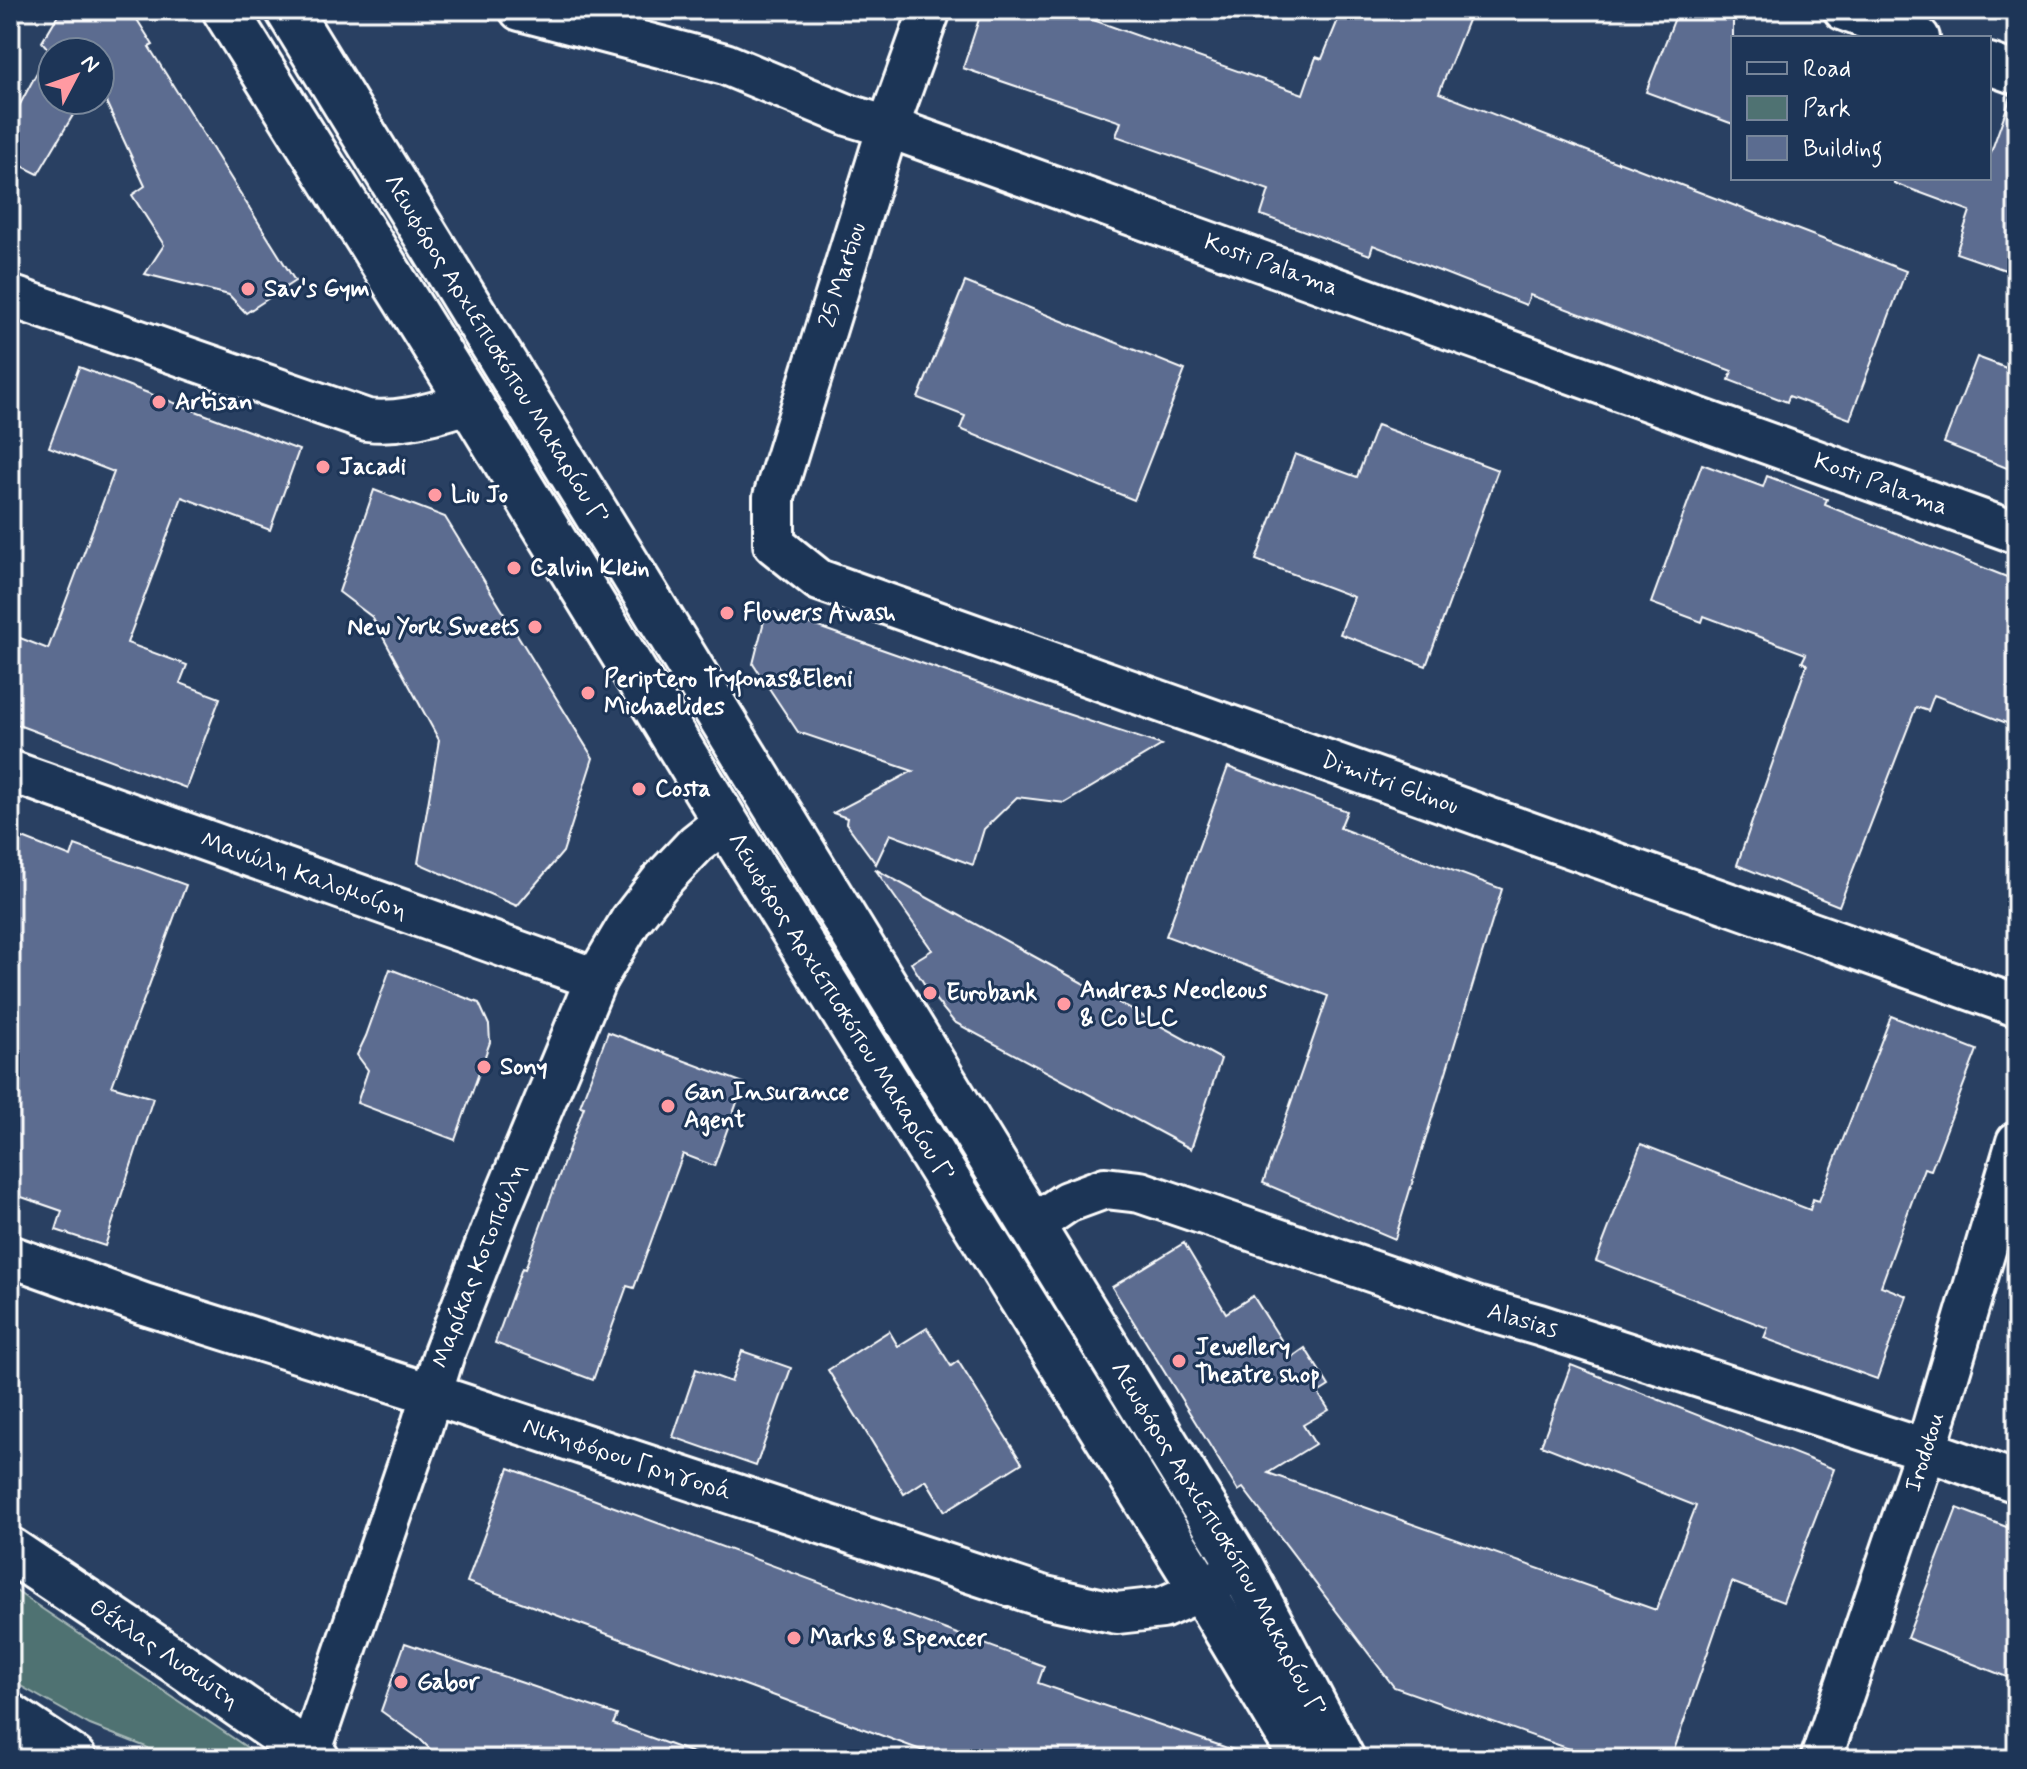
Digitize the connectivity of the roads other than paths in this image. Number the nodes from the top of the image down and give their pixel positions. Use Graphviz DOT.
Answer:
graph roads {
  1 [pos="288,10"];
  2 [pos="520,10"];
  3 [pos="930,10"];
  4 [pos="1844,10"];
  5 [pos="235,13"];
  6 [pos="1914,36"];
  7 [pos="1991,65"];
  8 [pos="2017,74"];
  9 [pos="888,127"];
  10 [pos="10,296"];
  11 [pos="470,403"];
  12 [pos="2017,533"];
  13 [pos="774,544"];
  14 [pos="10,771"];
  15 [pos="725,821"];
  16 [pos="596,979"];
  17 [pos="2017,1006"];
  18 [pos="2017,1142"];
  19 [pos="1032,1226"];
  20 [pos="10,1256"];
  21 [pos="431,1394"];
  22 [pos="1926,1450"];
  23 [pos="2017,1482"];
  24 [pos="10,1550"];
  25 [pos="1241,1567"];
  26 [pos="1202,1590"];
  27 [pos="10,1716"];
  28 [pos="314,1756"];
  29 [pos="74,1759"];
  30 [pos="1303,1759"];
  31 [pos="1342,1759"];
  32 [pos="1821,1759"];
  1 -- 19 [label="main road, Λεωφόρος Αρχιεπισκόπου Μακαρίου Γ’"];
  2 -- 9 [label="street, Kosti Palama"];
  3 -- 9 [label="street, 25 Martiou"];
  4 -- 6 [label="street"];
  5 -- 11 [label="main road, Λεωφόρος Αρχιεπισκόπου Μακαρίου Γ’"];
  7 -- 8 [label="street"];
  9 -- 12 [label="street, Kosti Palama"];
  9 -- 13 [label="street, 25 Martiou"];
  10 -- 11 [label="street"];
  11 -- 15 [label="main road, Λεωφόρος Αρχιεπισκόπου Μακαρίου Γ’"];
  13 -- 17 [label="street, Dimitri Glinou"];
  14 -- 16 [label="street, Μανώλη Καλομοίρη"];
  15 -- 16 [label="street, Μαρίκας Κοτοπούλη"];
  15 -- 26 [label="main road, Λεωφόρος Αρχιεπισκόπου Μακαρίου Γ’"];
  16 -- 21 [label="street, Μαρίκας Κοτοπούλη"];
  18 -- 22 [label="street, Irodotou"];
  19 -- 22 [label="street, Alasias"];
  19 -- 25 [label="main road, Λεωφόρος Αρχιεπισκόπου Μακαρίου Γ’"];
  20 -- 21 [label="street, Νικηφόρου Γρηγορά"];
  21 -- 26 [label="street, Νικηφόρου Γρηγορά"];
  21 -- 28 [label="street, Μαρίκας Κοτοπούλη"];
  22 -- 23 [label="street, Alasias"];
  22 -- 32 [label="street, Irodotou"];
  24 -- 28 [label="main road, Θέκλας Λυσιώτη"];
  25 -- 26 [label="street, Νικηφόρου Γρηγορά"];
  25 -- 31 [label="main road, Λεωφόρος Αρχιεπισκόπου Μακαρίου Γ’"];
  26 -- 30 [label="main road, Λεωφόρος Αρχιεπισκόπου Μακαρίου Γ’"];
  27 -- 29 [label="main road"];
}
